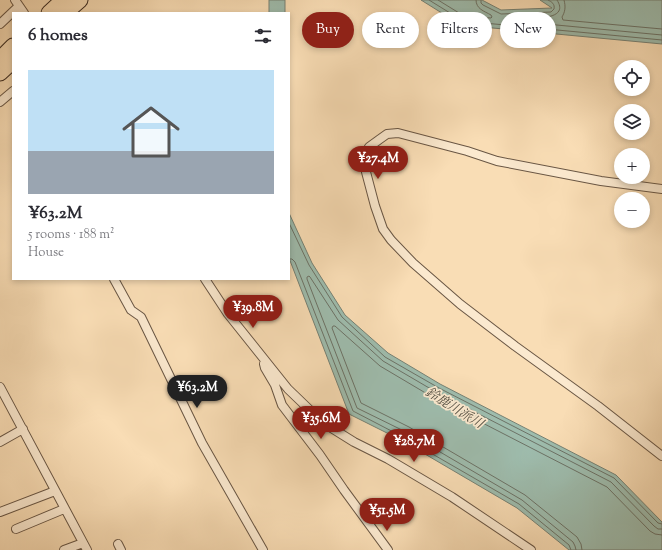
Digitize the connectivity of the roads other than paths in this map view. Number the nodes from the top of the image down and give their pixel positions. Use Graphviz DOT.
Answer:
graph roads {
  1 [pos="63,0"];
  2 [pos="80,0"];
  3 [pos="50,12"];
  4 [pos="66,12"];
  5 [pos="12,13"];
  6 [pos="0,24"];
  7 [pos="12,47"];
  8 [pos="0,58"];
  9 [pos="12,62"];
  10 [pos="0,74"];
  11 [pos="12,92"];
  12 [pos="0,102"];
  13 [pos="662,189"];
  14 [pos="115,280"];
  15 [pos="206,280"];
  16 [pos="263,358"];
  17 [pos="0,387"];
  18 [pos="23,429"];
  19 [pos="0,442"];
  20 [pos="662,456"];
  21 [pos="55,491"];
  22 [pos="64,509"];
  23 [pos="0,512"];
  24 [pos="16,529"];
  25 [pos="85,546"];
  26 [pos="64,550"];
  27 [pos="263,550"];
  28 [pos="388,550"];
  29 [pos="531,550"];
  1 -- 3 [label="highway"];
  2 -- 4 [label="highway"];
  5 -- 6 [label="street"];
  7 -- 8 [label="highway"];
  9 -- 10 [label="highway"];
  11 -- 12 [label="street"];
  13 -- 20 [label="street"];
  14 -- 27 [label="street"];
  15 -- 16 [label="street"];
  16 -- 28 [label="street"];
  16 -- 29 [label="street"];
  17 -- 18 [label="street"];
  18 -- 19 [label="street"];
  18 -- 21 [label="street"];
  21 -- 22 [label="street"];
  21 -- 23 [label="street"];
  22 -- 24 [label="street"];
  22 -- 25 [label="street"];
  25 -- 26 [label="street"];
}
